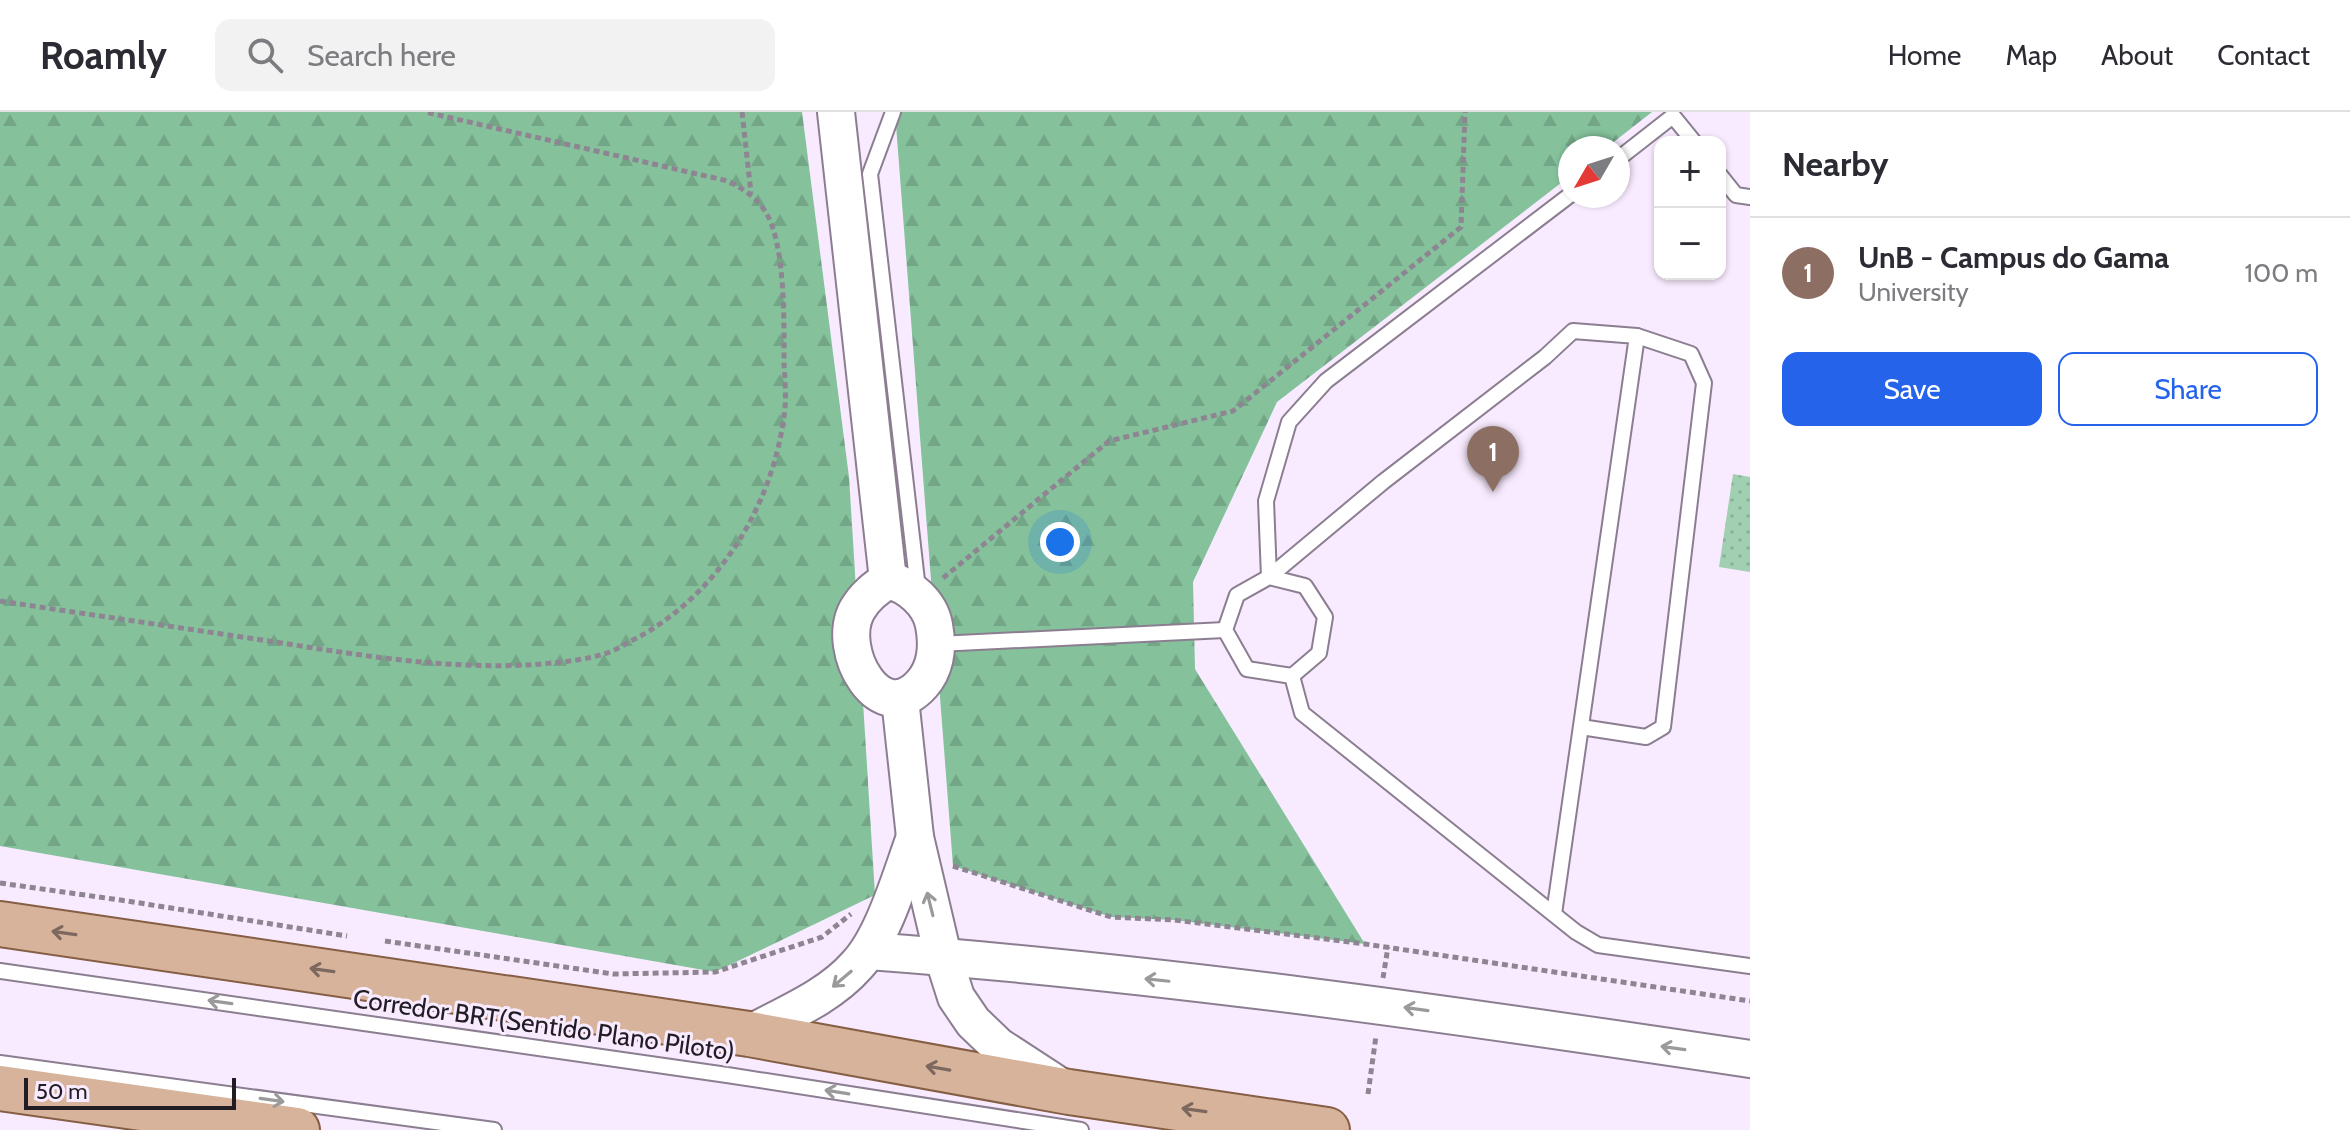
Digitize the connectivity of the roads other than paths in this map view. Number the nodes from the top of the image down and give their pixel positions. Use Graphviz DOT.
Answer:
graph roads {
  1 [pos="836,112"];
  2 [pos="893,112"];
  3 [pos="1689,136"];
  4 [pos="1630,150"];
  5 [pos="1726,182"];
  6 [pos="1750,197"];
  7 [pos="1558,204"];
  8 [pos="1637,336"];
  9 [pos="1269,577"];
  10 [pos="888,580"];
  11 [pos="919,598"];
  12 [pos="1225,630"];
  13 [pos="937,644"];
  14 [pos="1292,676"];
  15 [pos="900,699"];
  16 [pos="1581,727"];
  17 [pos="915,837"];
  18 [pos="1554,914"];
  19 [pos="0,924"];
  20 [pos="869,951"];
  21 [pos="943,956"];
  22 [pos="1750,966"];
  23 [pos="0,971"];
  24 [pos="749,1034"];
  25 [pos="1750,1059"];
  26 [pos="0,1063"];
  27 [pos="0,1088"];
  28 [pos="1075,1111"];
  29 [pos="297,1130"];
  30 [pos="494,1130"];
  31 [pos="1327,1130"];
  1 -- 10 [label="street"];
  2 -- 11 [label="lane"];
  3 -- 4 [label="lane"];
  5 -- 6 [label="lane"];
  7 -- 9 [label="lane"];
  8 -- 9 [label="lane"];
  8 -- 16 [label="lane"];
  8 -- 16 [label="lane"];
  9 -- 12 [label="lane"];
  9 -- 14 [label="lane"];
  10 -- 11 [label="street"];
  10 -- 15 [label="street"];
  11 -- 13 [label="street"];
  12 -- 13 [label="lane"];
  12 -- 14 [label="lane"];
  13 -- 15 [label="street"];
  14 -- 18 [label="lane"];
  15 -- 17 [label="street"];
  16 -- 18 [label="lane"];
  17 -- 20 [label="street"];
  21 -- 17 [label="street, one-way"];
  18 -- 22 [label="lane"];
  24 -- 19 [label="main road, one-way"];
  20 -- 21 [label="street"];
  20 -- 24 [label="street, one-way"];
  25 -- 21 [label="street, one-way"];
  21 -- 28 [label="street"];
  28 -- 23 [label="lane, Corredor BRT(Sentido Plano Piloto), one-way"];
  28 -- 24 [label="main road, one-way"];
  26 -- 30 [label="lane, one-way"];
  27 -- 29 [label="main road"];
  31 -- 28 [label="main road, one-way"];
}
